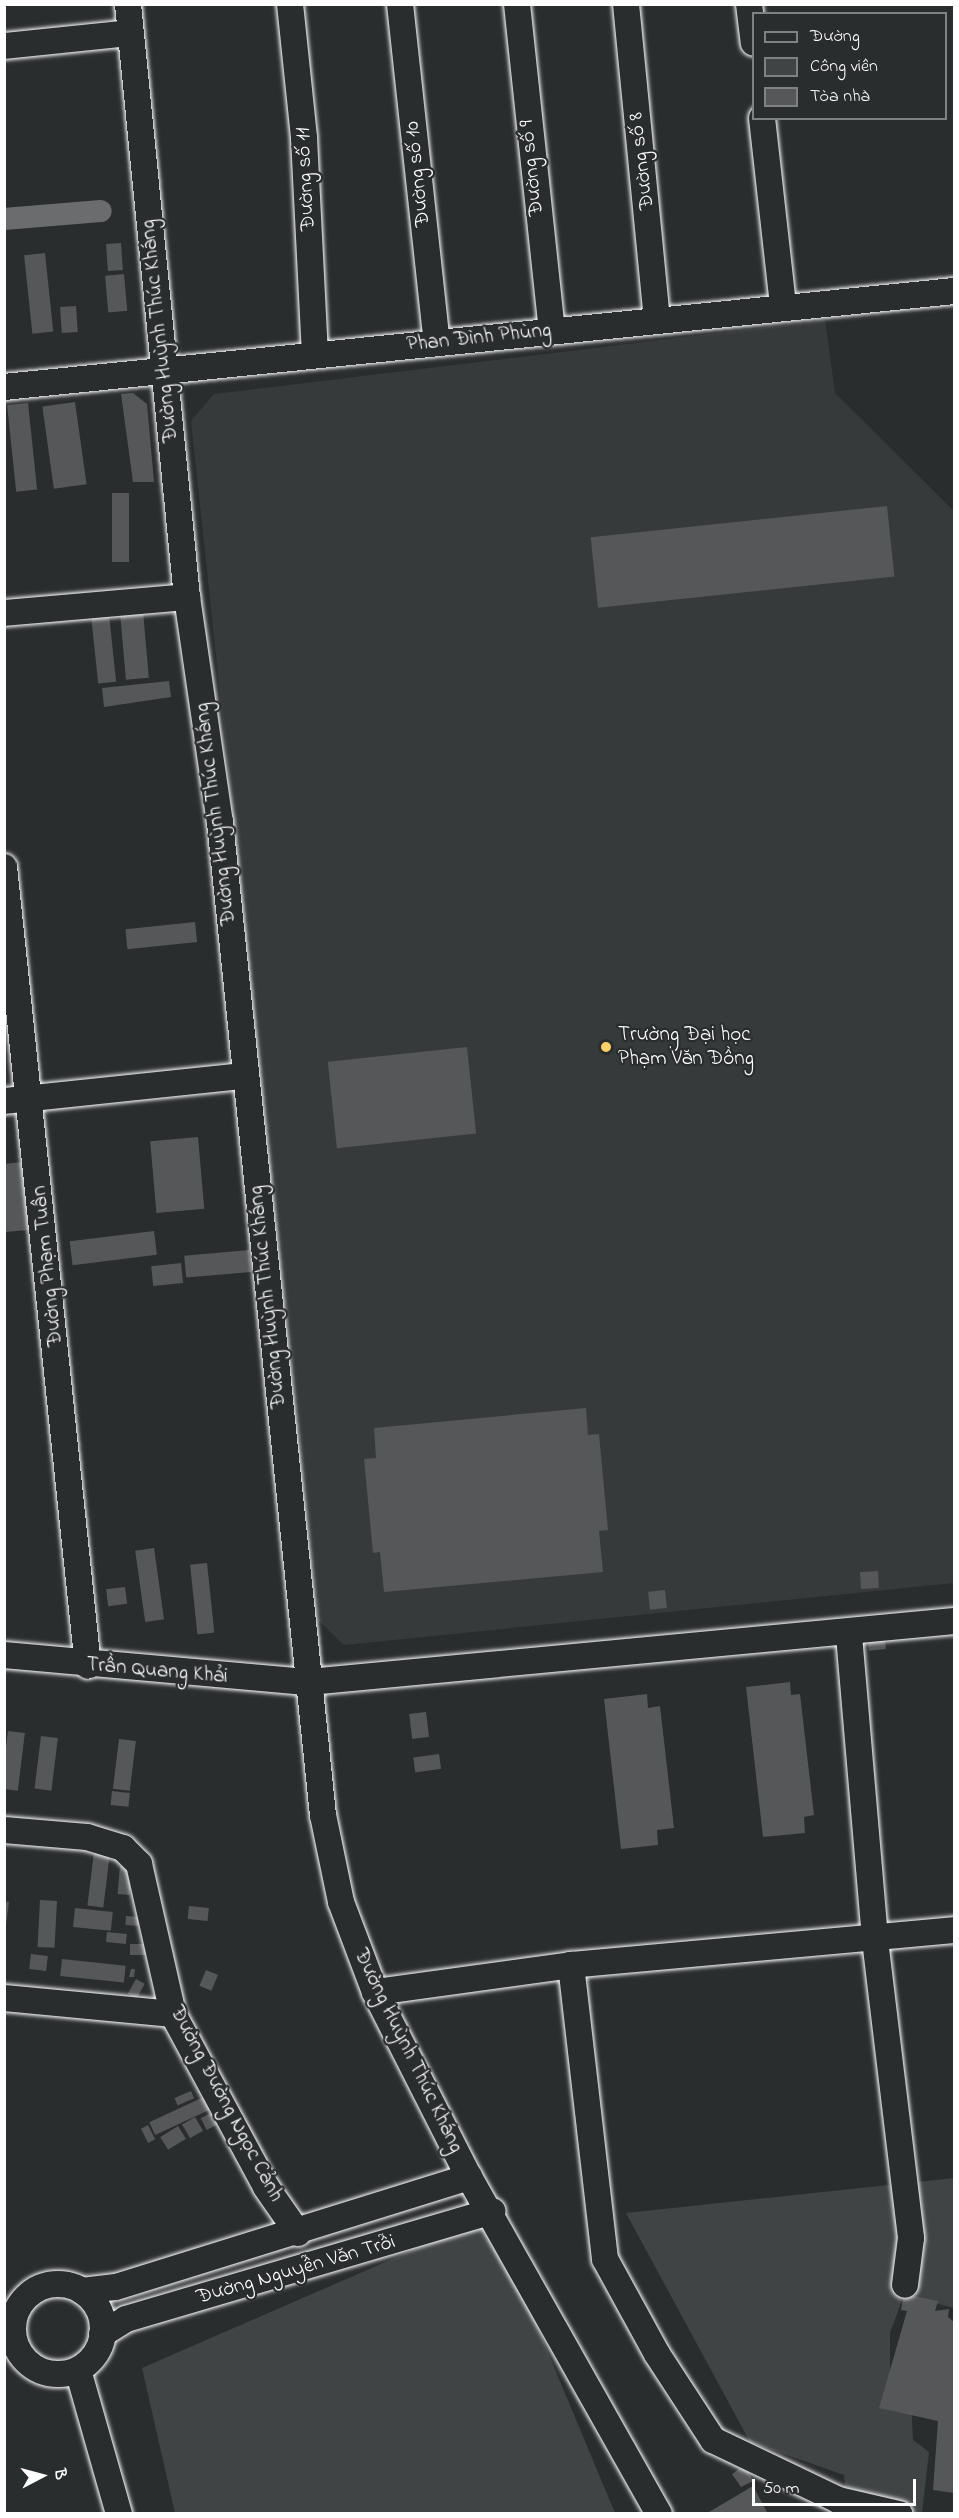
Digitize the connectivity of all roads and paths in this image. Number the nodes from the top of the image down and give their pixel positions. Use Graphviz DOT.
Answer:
graph roads {
  1 [pos="128,4"];
  2 [pos="290,4"];
  3 [pos="400,4"];
  4 [pos="517,4"];
  5 [pos="626,4"];
  6 [pos="749,4"];
  7 [pos="130,33"];
  8 [pos="752,33"];
  9 [pos="4,46"];
  10 [pos="762,120"];
  11 [pos="953,294"];
  12 [pos="783,306"];
  13 [pos="657,319"];
  14 [pos="552,331"];
  15 [pos="437,343"];
  16 [pos="315,354"];
  17 [pos="164,370"];
  18 [pos="4,387"];
  19 [pos="187,597"];
  20 [pos="4,613"];
  21 [pos="4,867"];
  22 [pos="243,1076"];
  23 [pos="31,1098"];
  24 [pos="4,1101"];
  25 [pos="954,1621"];
  26 [pos="849,1635"];
  27 [pos="4,1654"];
  28 [pos="88,1666"];
  29 [pos="309,1682"];
  30 [pos="4,1830"];
  31 [pos="954,1930"];
  32 [pos="875,1940"];
  33 [pos="571,1965"];
  34 [pos="375,1992"];
  35 [pos="4,1998"];
  36 [pos="173,2014"];
  37 [pos="469,2177"];
  38 [pos="492,2211"];
  39 [pos="298,2233"];
  40 [pos="905,2285"];
  41 [pos="82,2291"];
  42 [pos="9,2323"];
  43 [pos="102,2334"];
  44 [pos="78,2370"];
  45 [pos="118,2514"];
  46 [pos="659,2514"];
  47 [pos="899,2514"];
  1 -- 7 [label="street, Đường Huỳnh Thúc Kháng"];
  2 -- 16 [label="street, Đường số 11"];
  3 -- 15 [label="street, Đường số 10"];
  4 -- 14 [label="street, Đường số 9"];
  5 -- 13 [label="street, Đường số 8"];
  6 -- 8 [label="street"];
  7 -- 9 [label="street"];
  7 -- 17 [label="street, Đường Huỳnh Thúc Kháng"];
  10 -- 12 [label="street"];
  11 -- 12 [label="street, Phan Đình Phùng"];
  12 -- 13 [label="street, Phan Đình Phùng"];
  13 -- 14 [label="street, Phan Đình Phùng"];
  14 -- 15 [label="street, Phan Đình Phùng"];
  15 -- 16 [label="street, Phan Đình Phùng"];
  16 -- 17 [label="street, Phan Đình Phùng"];
  17 -- 18 [label="street, Phan Đình Phùng"];
  17 -- 19 [label="street, Đường Huỳnh Thúc Kháng"];
  19 -- 20 [label="street"];
  19 -- 22 [label="street, Đường Huỳnh Thúc Kháng"];
  21 -- 23 [label="street, Đường Phạm Tuân"];
  22 -- 23 [label="street"];
  22 -- 29 [label="street, Đường Huỳnh Thúc Kháng"];
  23 -- 24 [label="street"];
  23 -- 28 [label="street, Đường Phạm Tuân"];
  25 -- 26 [label="street, Trần Quang Khải"];
  26 -- 29 [label="street, Trần Quang Khải"];
  26 -- 32 [label="street"];
  27 -- 28 [label="street, Trần Quang Khải"];
  28 -- 29 [label="street, Trần Quang Khải"];
  29 -- 34 [label="street, Đường Huỳnh Thúc Kháng"];
  30 -- 36 [label="street, Đường Đường Ngọc Cảnh"];
  31 -- 32 [label="street"];
  32 -- 33 [label="street"];
  32 -- 40 [label="street"];
  33 -- 34 [label="street"];
  33 -- 47 [label="street"];
  34 -- 37 [label="street, Đường Huỳnh Thúc Kháng"];
  35 -- 36 [label="street"];
  36 -- 39 [label="street, Đường Đường Ngọc Cảnh"];
  37 -- 38 [label="street, Đường Huỳnh Thúc Kháng"];
  37 -- 39 [label="street, Đường Nguyễn Văn Trỗi"];
  38 -- 43 [label="street, Đường Nguyễn Văn Trỗi"];
  38 -- 46 [label="street, Đường Huỳnh Thúc Kháng"];
  39 -- 41 [label="street, Đường Nguyễn Văn Trỗi"];
  41 -- 42 [label="street"];
  41 -- 43 [label="street"];
  42 -- 44 [label="street"];
  43 -- 44 [label="street"];
  44 -- 45 [label="street"];
}
